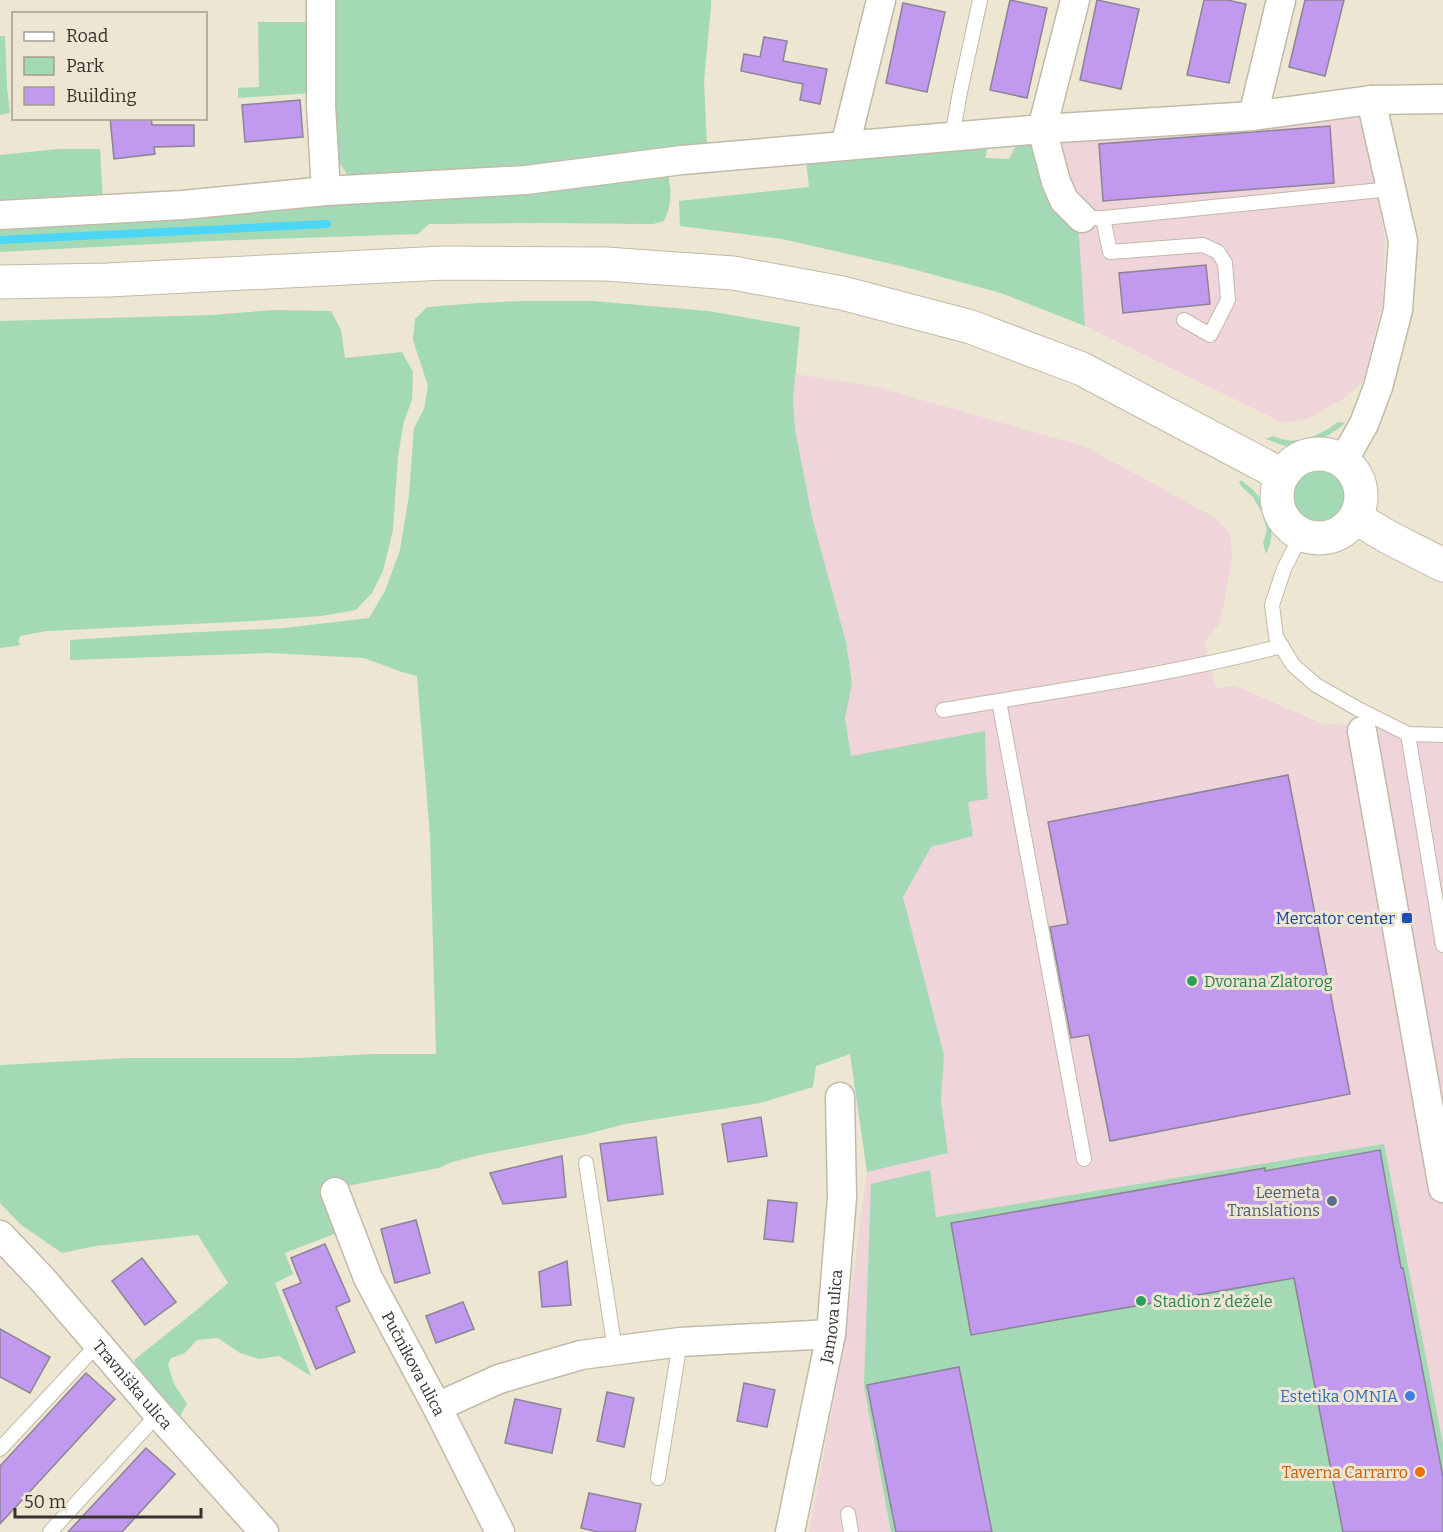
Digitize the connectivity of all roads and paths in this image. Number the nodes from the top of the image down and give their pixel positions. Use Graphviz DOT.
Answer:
graph roads {
  1 [pos="321,0"];
  2 [pos="881,0"];
  3 [pos="980,0"];
  4 [pos="1076,0"];
  5 [pos="1281,0"];
  6 [pos="1443,99"];
  7 [pos="1371,100"];
  8 [pos="1252,116"];
  9 [pos="1042,129"];
  10 [pos="952,136"];
  11 [pos="845,146"];
  12 [pos="1391,189"];
  13 [pos="326,191"];
  14 [pos="0,216"];
  15 [pos="1093,218"];
  16 [pos="0,282"];
  17 [pos="1184,321"];
  18 [pos="1343,461"];
  19 [pos="1282,475"];
  20 [pos="1356,519"];
  21 [pos="1301,534"];
  22 [pos="1443,565"];
  23 [pos="1282,646"];
  24 [pos="999,701"];
  25 [pos="943,710"];
  26 [pos="1362,731"];
  27 [pos="1407,734"];
  28 [pos="1443,735"];
  29 [pos="1443,945"];
  30 [pos="840,1097"];
  31 [pos="1084,1159"];
  32 [pos="586,1162"];
  33 [pos="1443,1188"];
  34 [pos="335,1192"];
  35 [pos="0,1235"];
  36 [pos="831,1334"];
  37 [pos="680,1342"];
  38 [pos="97,1345"];
  39 [pos="615,1350"];
  40 [pos="437,1407"];
  41 [pos="159,1414"];
  42 [pos="0,1449"];
  43 [pos="658,1479"];
  44 [pos="848,1514"];
  45 [pos="50,1532"];
  46 [pos="264,1532"];
  47 [pos="500,1532"];
  48 [pos="790,1532"];
  49 [pos="852,1532"];
  1 -- 13 [label="street"];
  2 -- 11 [label="street"];
  3 -- 10 [label="lane"];
  4 -- 9 [label="street"];
  5 -- 8 [label="street"];
  6 -- 7 [label="street"];
  7 -- 8 [label="street"];
  7 -- 12 [label="street"];
  8 -- 9 [label="street"];
  9 -- 10 [label="street"];
  9 -- 15 [label="street"];
  10 -- 11 [label="street"];
  11 -- 13 [label="street"];
  12 -- 15 [label="lane"];
  12 -- 18 [label="street"];
  13 -- 14 [label="street"];
  15 -- 17 [label="lane"];
  16 -- 19 [label="street"];
  18 -- 19 [label="street"];
  18 -- 20 [label="street"];
  19 -- 21 [label="street"];
  20 -- 21 [label="street"];
  20 -- 22 [label="street"];
  21 -- 23 [label="lane"];
  23 -- 24 [label="lane"];
  23 -- 27 [label="lane"];
  24 -- 25 [label="lane"];
  24 -- 31 [label="lane"];
  26 -- 33 [label="street"];
  27 -- 28 [label="lane"];
  27 -- 29 [label="lane"];
  30 -- 36 [label="street, Jamova ulica"];
  32 -- 39 [label="lane"];
  34 -- 40 [label="street, Pučnikova ulica"];
  35 -- 38 [label="street, Travniška ulica"];
  36 -- 37 [label="street"];
  36 -- 48 [label="street, Jamova ulica"];
  37 -- 39 [label="street"];
  37 -- 43 [label="lane"];
  38 -- 41 [label="street, Travniška ulica"];
  38 -- 42 [label="lane"];
  39 -- 40 [label="street"];
  40 -- 47 [label="street, Pučnikova ulica"];
  41 -- 45 [label="lane"];
  41 -- 46 [label="street, Travniška ulica"];
  44 -- 49 [label="lane"];
}
